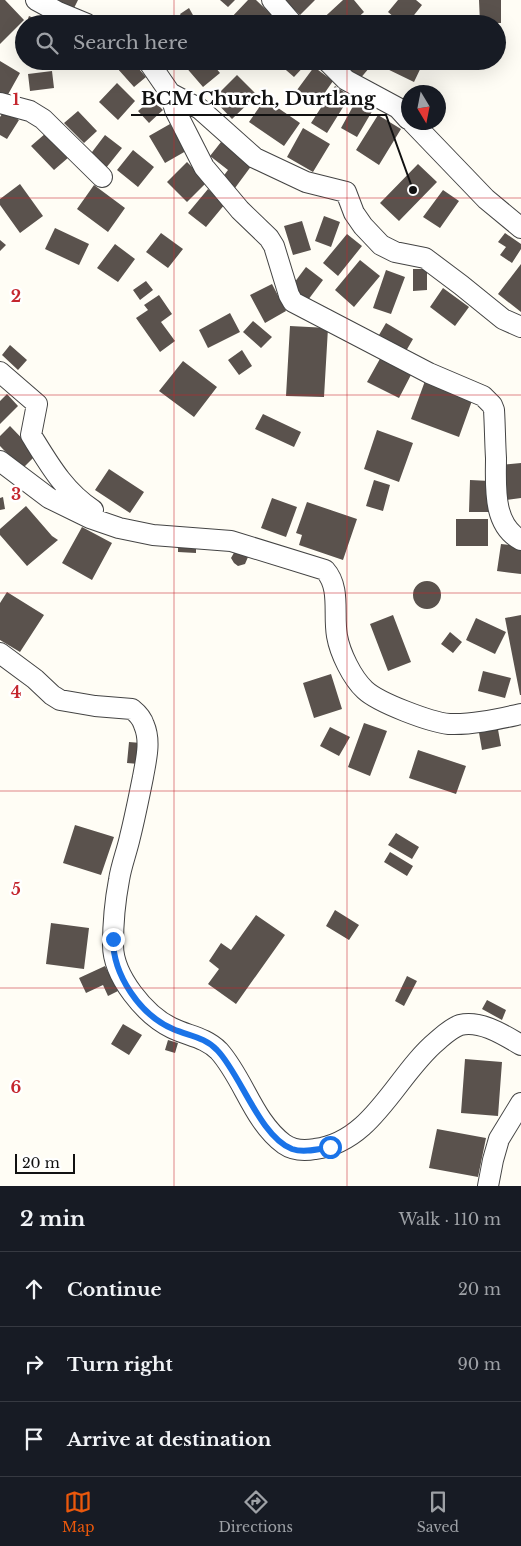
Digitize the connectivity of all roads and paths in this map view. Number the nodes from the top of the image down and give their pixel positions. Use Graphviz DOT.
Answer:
graph roads {
  1 [pos="36,0"];
  2 [pos="272,0"];
  3 [pos="65,15"];
  4 [pos="284,15"];
  5 [pos="154,70"];
  6 [pos="336,70"];
  7 [pos="170,93"];
  8 [pos="0,103"];
  9 [pos="401,111"];
  10 [pos="420,130"];
  11 [pos="102,177"];
  12 [pos="521,228"];
  13 [pos="521,326"];
  14 [pos="0,372"];
  15 [pos="0,461"];
  16 [pos="119,528"];
  17 [pos="521,540"];
  18 [pos="0,653"];
  19 [pos="521,714"];
  20 [pos="521,1045"];
  21 [pos="521,1103"];
  22 [pos="488,1186"];
  1 -- 3 [label="street"];
  2 -- 4 [label="street"];
  5 -- 7 [label="street"];
  6 -- 9 [label="street"];
  7 -- 13 [label="street"];
  7 -- 17 [label="street"];
  8 -- 11 [label="street"];
  10 -- 12 [label="street"];
  14 -- 16 [label="street"];
  15 -- 16 [label="street"];
  16 -- 19 [label="street"];
  18 -- 20 [label="street"];
  21 -- 22 [label="street"];
}
